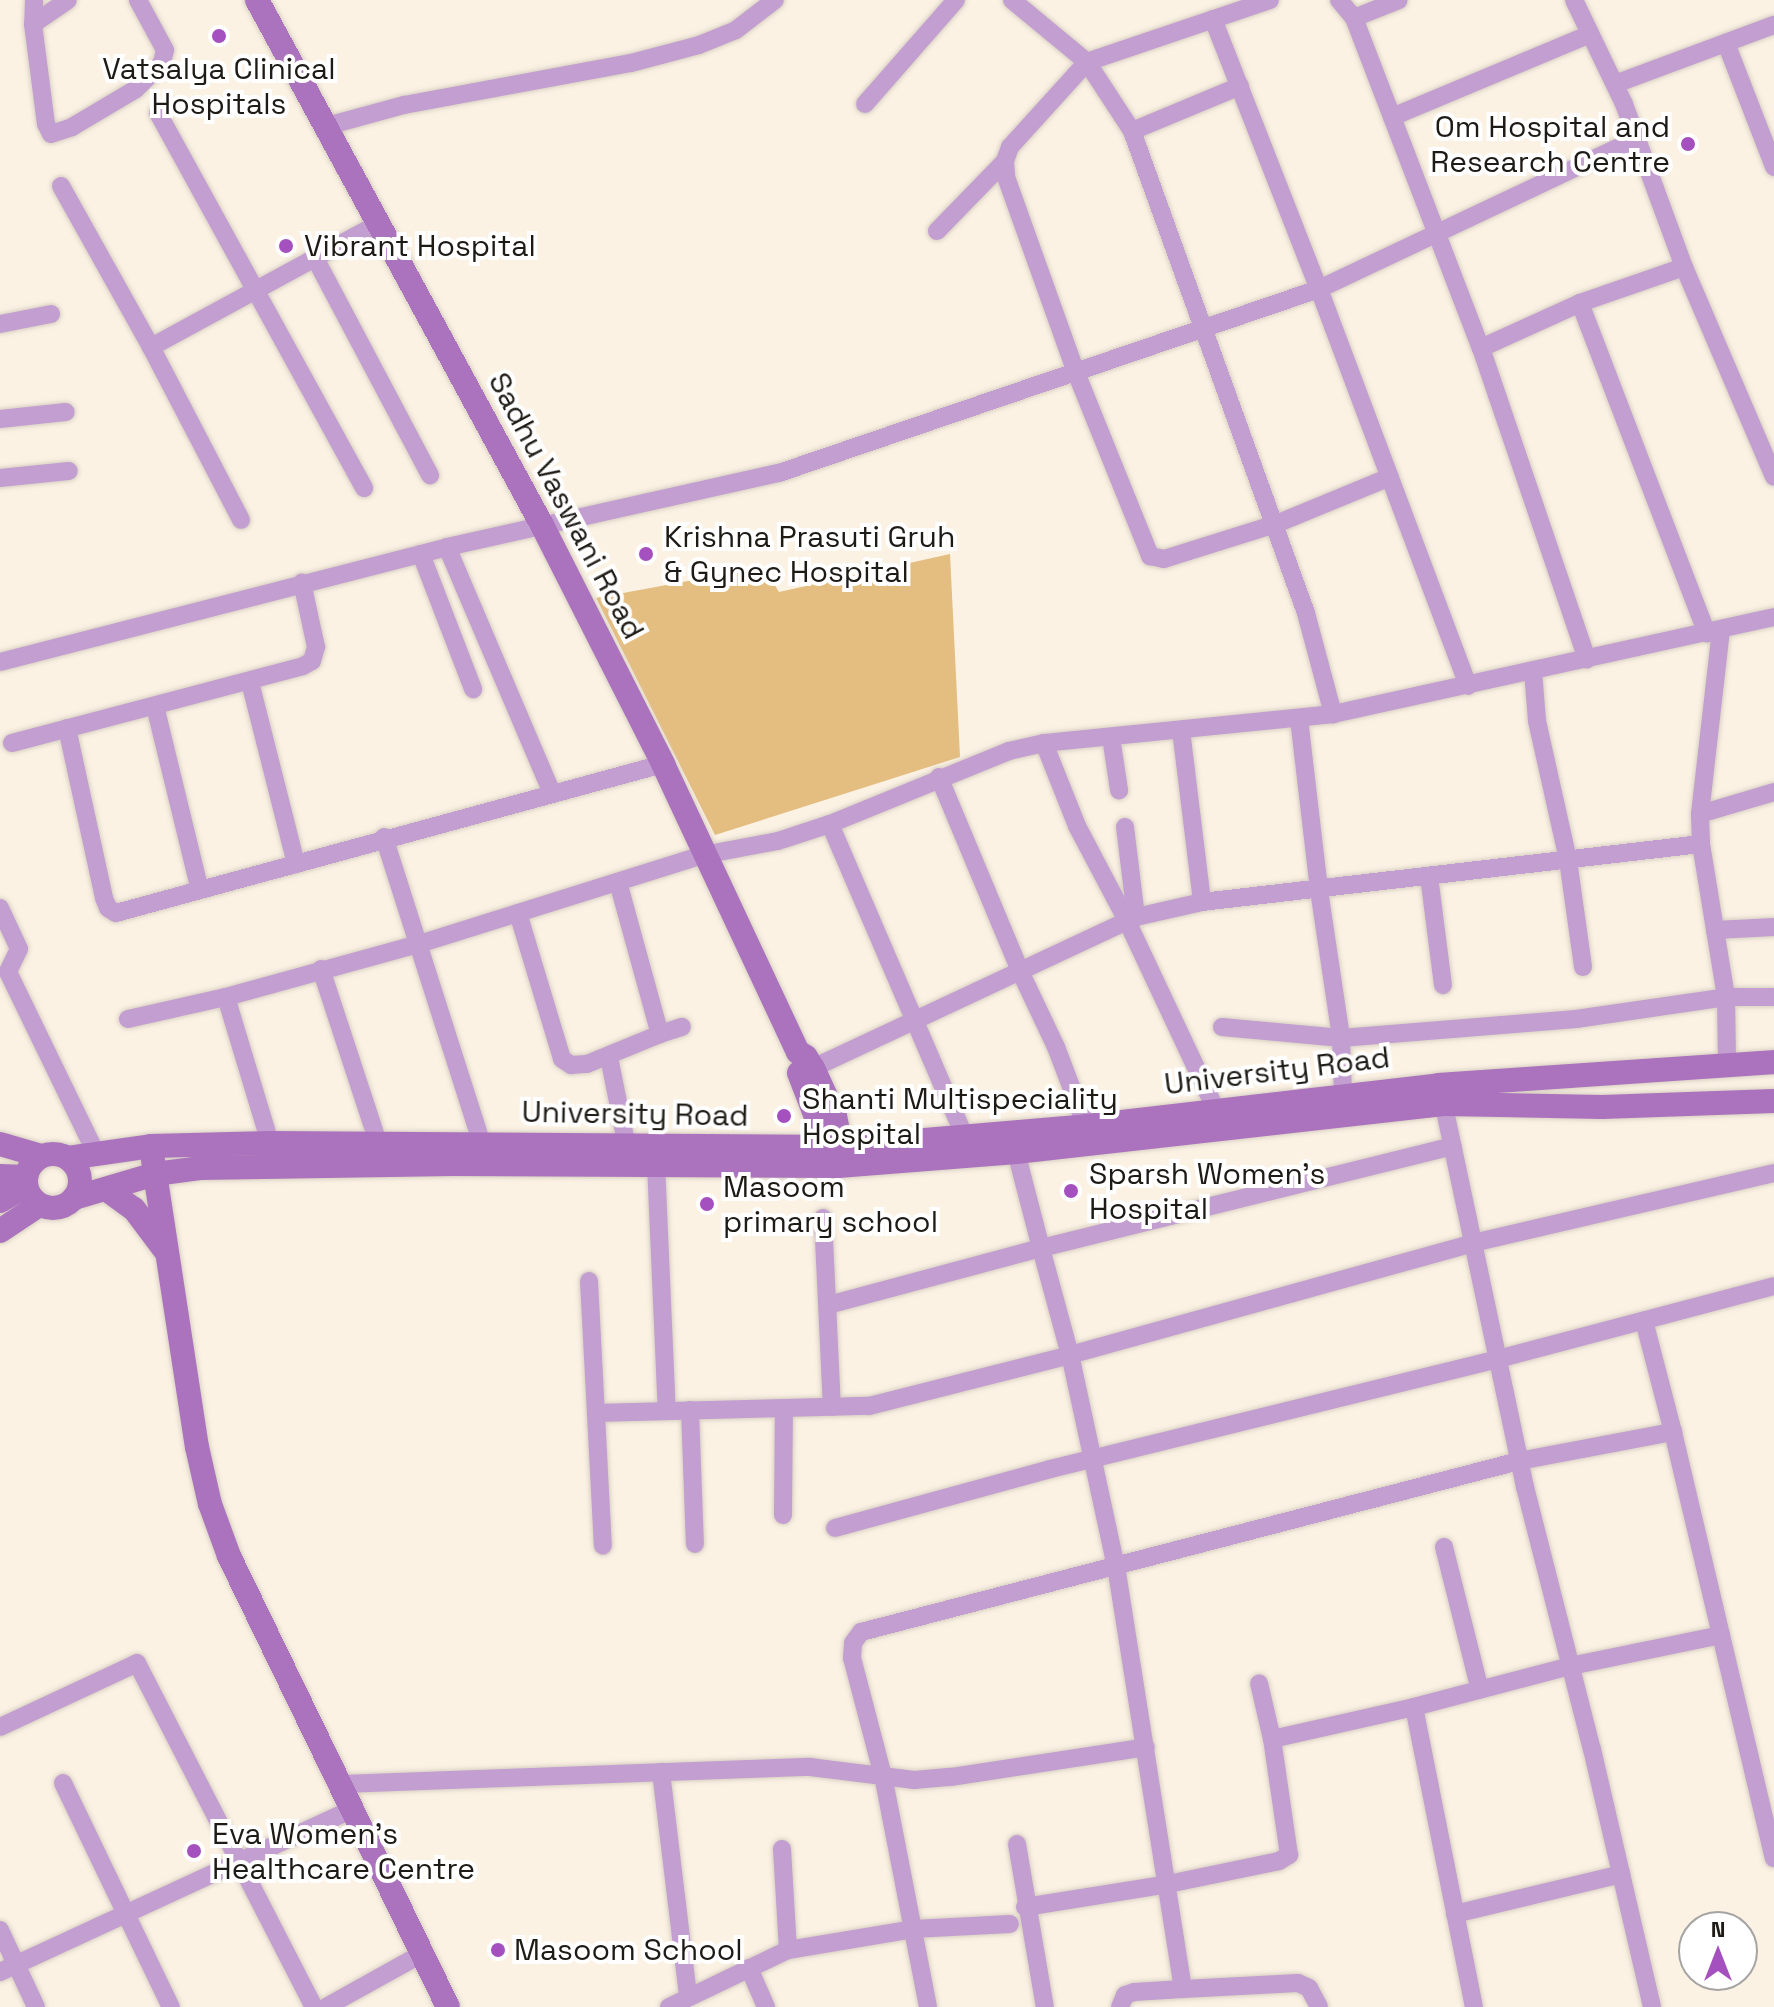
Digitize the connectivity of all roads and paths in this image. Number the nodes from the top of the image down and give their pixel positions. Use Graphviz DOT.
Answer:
graph roads {
  1 [pos="34,0"];
  2 [pos="68,0"];
  3 [pos="138,0"];
  4 [pos="257,0"];
  5 [pos="775,0"];
  6 [pos="956,0"];
  7 [pos="1012,0"];
  8 [pos="1270,0"];
  9 [pos="1339,0"];
  10 [pos="1399,0"];
  11 [pos="1574,0"];
  12 [pos="1354,18"];
  13 [pos="1213,19"];
  14 [pos="33,24"];
  15 [pos="1774,25"];
  16 [pos="1590,34"];
  17 [pos="1726,43"];
  18 [pos="1087,62"];
  19 [pos="1615,84"];
  20 [pos="1240,86"];
  21 [pos="865,104"];
  22 [pos="158,113"];
  23 [pos="1392,117"];
  24 [pos="327,126"];
  25 [pos="1132,131"];
  26 [pos="1637,139"];
  27 [pos="1005,161"];
  28 [pos="1774,167"];
  29 [pos="61,186"];
  30 [pos="379,223"];
  31 [pos="937,231"];
  32 [pos="1436,235"];
  33 [pos="315,258"];
  34 [pos="1684,267"];
  35 [pos="1319,289"];
  36 [pos="255,291"];
  37 [pos="1580,303"];
  38 [pos="51,314"];
  39 [pos="0,324"];
  40 [pos="1206,328"];
  41 [pos="151,347"];
  42 [pos="1481,348"];
  43 [pos="1075,370"];
  44 [pos="66,412"];
  45 [pos="0,419"];
  46 [pos="1766,427"];
  47 [pos="69,471"];
  48 [pos="430,475"];
  49 [pos="1390,477"];
  50 [pos="1774,477"];
  51 [pos="0,478"];
  52 [pos="364,488"];
  53 [pos="241,520"];
  54 [pos="1276,524"];
  55 [pos="543,527"];
  56 [pos="447,547"];
  57 [pos="421,554"];
  58 [pos="302,582"];
  59 [pos="1774,617"];
  60 [pos="1714,632"];
  61 [pos="1587,659"];
  62 [pos="0,662"];
  63 [pos="1533,671"];
  64 [pos="250,682"];
  65 [pos="1468,686"];
  66 [pos="473,689"];
  67 [pos="155,706"];
  68 [pos="1333,714"];
  69 [pos="1299,719"];
  70 [pos="67,728"];
  71 [pos="1181,730"];
  72 [pos="1111,737"];
  73 [pos="12,743"];
  74 [pos="1044,743"];
  75 [pos="663,764"];
  76 [pos="939,777"];
  77 [pos="1119,790"];
  78 [pos="1774,792"];
  79 [pos="552,793"];
  80 [pos="1700,814"];
  81 [pos="830,824"];
  82 [pos="1125,827"];
  83 [pos="384,837"];
  84 [pos="1701,844"];
  85 [pos="703,855"];
  86 [pos="1568,860"];
  87 [pos="296,864"];
  88 [pos="1429,876"];
  89 [pos="618,882"];
  90 [pos="200,890"];
  91 [pos="1319,890"];
  92 [pos="1202,902"];
  93 [pos="0,908"];
  94 [pos="518,913"];
  95 [pos="1132,919"];
  96 [pos="1774,927"];
  97 [pos="1715,930"];
  98 [pos="419,944"];
  99 [pos="1583,967"];
  100 [pos="321,969"];
  101 [pos="1020,971"];
  102 [pos="1443,985"];
  103 [pos="226,997"];
  104 [pos="1726,997"];
  105 [pos="1774,997"];
  106 [pos="128,1019"];
  107 [pos="914,1021"];
  108 [pos="682,1027"];
  109 [pos="1222,1027"];
  110 [pos="660,1034"];
  111 [pos="1341,1038"];
  112 [pos="609,1057"];
  113 [pos="805,1060"];
  114 [pos="1774,1062"];
  115 [pos="1727,1063"];
  116 [pos="1343,1094"];
  117 [pos="1441,1095"];
  118 [pos="1774,1101"];
  119 [pos="1216,1110"];
  120 [pos="1086,1126"];
  121 [pos="965,1137"];
  122 [pos="270,1143"];
  123 [pos="0,1144"];
  124 [pos="482,1144"];
  125 [pos="379,1145"];
  126 [pos="151,1146"];
  127 [pos="1453,1146"];
  128 [pos="627,1147"];
  129 [pos="1016,1152"];
  130 [pos="96,1153"];
  131 [pos="41,1156"];
  132 [pos="834,1157"];
  133 [pos="68,1158"];
  134 [pos="656,1164"];
  135 [pos="1774,1173"];
  136 [pos="155,1174"];
  137 [pos="0,1176"];
  138 [pos="30,1189"];
  139 [pos="106,1189"];
  140 [pos="74,1198"];
  141 [pos="0,1201"];
  142 [pos="823,1218"];
  143 [pos="0,1231"];
  144 [pos="1473,1243"];
  145 [pos="1041,1248"];
  146 [pos="168,1255"];
  147 [pos="589,1281"];
  148 [pos="1774,1286"];
  149 [pos="828,1305"];
  150 [pos="1644,1321"];
  151 [pos="1070,1355"];
  152 [pos="1498,1359"];
  153 [pos="832,1407"];
  154 [pos="784,1409"];
  155 [pos="690,1410"];
  156 [pos="667,1411"];
  157 [pos="596,1413"];
  158 [pos="1673,1432"];
  159 [pos="1092,1460"];
  160 [pos="1519,1461"];
  161 [pos="783,1515"];
  162 [pos="835,1528"];
  163 [pos="695,1544"];
  164 [pos="603,1546"];
  165 [pos="1444,1547"];
  166 [pos="1116,1567"];
  167 [pos="1721,1635"];
  168 [pos="1570,1666"];
  169 [pos="1259,1683"];
  170 [pos="1480,1690"];
  171 [pos="1414,1707"];
  172 [pos="0,1727"];
  173 [pos="1272,1739"];
  174 [pos="1146,1747"];
  175 [pos="661,1772"];
  176 [pos="883,1776"];
  177 [pos="63,1783"];
  178 [pos="342,1784"];
  179 [pos="352,1809"];
  180 [pos="1771,1830"];
  181 [pos="1017,1844"];
  182 [pos="782,1849"];
  183 [pos="1774,1858"];
  184 [pos="242,1861"];
  185 [pos="1621,1874"];
  186 [pos="1168,1884"];
  187 [pos="1025,1907"];
  188 [pos="128,1912"];
  189 [pos="1455,1914"];
  190 [pos="1010,1924"];
  191 [pos="913,1929"];
  192 [pos="0,1930"];
  193 [pos="788,1950"];
  194 [pos="423,1953"];
  195 [pos="8,1968"];
  196 [pos="749,1968"];
  197 [pos="1183,1989"];
  198 [pos="688,1996"];
  199 [pos="36,2007"];
  200 [pos="171,2007"];
  201 [pos="314,2007"];
  202 [pos="326,2007"];
  203 [pos="448,2007"];
  204 [pos="669,2007"];
  205 [pos="766,2007"];
  206 [pos="928,2007"];
  207 [pos="1045,2007"];
  208 [pos="1120,2007"];
  209 [pos="1319,2007"];
  210 [pos="1474,2007"];
  211 [pos="1652,2007"];
  1 -- 14 [label="street"];
  2 -- 14 [label="street"];
  3 -- 14 [label="street"];
  4 -- 24 [label="street, Sadhu Vaswani Road"];
  5 -- 24 [label="street"];
  6 -- 21 [label="street"];
  7 -- 18 [label="street"];
  8 -- 13 [label="street"];
  9 -- 12 [label="street"];
  10 -- 12 [label="street"];
  11 -- 16 [label="street"];
  12 -- 23 [label="street"];
  13 -- 18 [label="street"];
  13 -- 20 [label="street"];
  15 -- 17 [label="street"];
  16 -- 19 [label="street"];
  16 -- 23 [label="street"];
  17 -- 19 [label="street"];
  17 -- 28 [label="street"];
  18 -- 25 [label="street"];
  18 -- 27 [label="street"];
  19 -- 26 [label="street"];
  20 -- 25 [label="street"];
  20 -- 35 [label="street"];
  22 -- 36 [label="street"];
  23 -- 32 [label="street"];
  24 -- 30 [label="street, Sadhu Vaswani Road"];
  25 -- 40 [label="street"];
  26 -- 32 [label="street"];
  26 -- 34 [label="street"];
  27 -- 31 [label="street"];
  27 -- 43 [label="street"];
  29 -- 41 [label="street"];
  30 -- 33 [label="street"];
  30 -- 55 [label="street, Sadhu Vaswani Road"];
  32 -- 35 [label="street"];
  32 -- 42 [label="street"];
  33 -- 36 [label="street"];
  33 -- 48 [label="street"];
  34 -- 37 [label="street"];
  34 -- 46 [label="street"];
  35 -- 40 [label="street"];
  35 -- 49 [label="street"];
  36 -- 41 [label="street"];
  36 -- 52 [label="street"];
  37 -- 42 [label="street"];
  37 -- 60 [label="street"];
  38 -- 39 [label="street"];
  40 -- 43 [label="street"];
  40 -- 54 [label="street"];
  41 -- 53 [label="street"];
  42 -- 61 [label="street"];
  43 -- 54 [label="street"];
  43 -- 55 [label="street"];
  44 -- 45 [label="street"];
  46 -- 50 [label="street"];
  47 -- 51 [label="street"];
  49 -- 54 [label="street"];
  49 -- 65 [label="street"];
  54 -- 68 [label="street"];
  55 -- 56 [label="street"];
  55 -- 75 [label="street, Sadhu Vaswani Road"];
  56 -- 57 [label="street"];
  56 -- 79 [label="street"];
  57 -- 58 [label="street"];
  57 -- 66 [label="street"];
  58 -- 62 [label="street"];
  58 -- 64 [label="street"];
  59 -- 60 [label="street"];
  60 -- 61 [label="street"];
  60 -- 80 [label="street"];
  61 -- 63 [label="street"];
  63 -- 65 [label="street"];
  63 -- 86 [label="street"];
  64 -- 67 [label="street"];
  64 -- 87 [label="street"];
  65 -- 68 [label="street"];
  67 -- 70 [label="street"];
  67 -- 90 [label="street"];
  68 -- 69 [label="street"];
  69 -- 71 [label="street"];
  69 -- 91 [label="street"];
  70 -- 73 [label="street"];
  70 -- 90 [label="street"];
  71 -- 72 [label="street"];
  71 -- 92 [label="street"];
  72 -- 74 [label="street"];
  72 -- 77 [label="street"];
  74 -- 76 [label="street"];
  74 -- 95 [label="street"];
  75 -- 79 [label="street"];
  75 -- 85 [label="street, Sadhu Vaswani Road"];
  76 -- 81 [label="street"];
  76 -- 101 [label="street"];
  78 -- 80 [label="street"];
  79 -- 83 [label="street"];
  80 -- 84 [label="street"];
  81 -- 85 [label="street"];
  81 -- 107 [label="street"];
  82 -- 95 [label="street"];
  83 -- 87 [label="street"];
  83 -- 98 [label="street"];
  84 -- 86 [label="street"];
  84 -- 97 [label="street"];
  85 -- 89 [label="street"];
  85 -- 113 [label="street, Sadhu Vaswani Road"];
  86 -- 88 [label="street"];
  86 -- 99 [label="street"];
  87 -- 90 [label="street"];
  88 -- 91 [label="street"];
  88 -- 102 [label="street"];
  89 -- 94 [label="street"];
  89 -- 110 [label="street"];
  91 -- 92 [label="street"];
  91 -- 111 [label="street"];
  92 -- 95 [label="street"];
  93 -- 130 [label="street"];
  94 -- 98 [label="street"];
  94 -- 112 [label="street"];
  95 -- 101 [label="street"];
  95 -- 119 [label="street"];
  96 -- 97 [label="street"];
  97 -- 104 [label="street"];
  98 -- 100 [label="street"];
  98 -- 124 [label="street"];
  100 -- 103 [label="street"];
  100 -- 125 [label="street"];
  101 -- 107 [label="street"];
  101 -- 120 [label="street"];
  103 -- 106 [label="street"];
  103 -- 122 [label="street"];
  104 -- 105 [label="street"];
  104 -- 111 [label="street"];
  104 -- 115 [label="street"];
  107 -- 113 [label="street"];
  107 -- 121 [label="street"];
  108 -- 110 [label="street"];
  109 -- 111 [label="street"];
  110 -- 112 [label="street"];
  111 -- 116 [label="street"];
  112 -- 128 [label="street"];
  113 -- 132 [label="street, Sadhu Vaswani Road"];
  114 -- 115 [label="street, University Road"];
  115 -- 117 [label="street, University Road"];
  116 -- 117 [label="street, University Road"];
  116 -- 119 [label="street, University Road"];
  117 -- 118 [label="street, University Road"];
  117 -- 127 [label="street"];
  117 -- 129 [label="street, University Road"];
  119 -- 120 [label="street, University Road"];
  120 -- 121 [label="street, University Road"];
  121 -- 132 [label="street, University Road"];
  122 -- 125 [label="street, University Road"];
  122 -- 126 [label="street, University Road"];
  123 -- 131 [label="street"];
  124 -- 125 [label="street, University Road"];
  124 -- 128 [label="street, University Road"];
  126 -- 130 [label="street, University Road"];
  126 -- 136 [label="street"];
  127 -- 144 [label="street"];
  127 -- 145 [label="street"];
  128 -- 132 [label="street, University Road"];
  129 -- 132 [label="street, University Road"];
  129 -- 145 [label="street"];
  130 -- 133 [label="street, University Road"];
  131 -- 133 [label="street"];
  131 -- 138 [label="street"];
  132 -- 134 [label="street, University Road"];
  133 -- 140 [label="street"];
  134 -- 136 [label="street, University Road"];
  134 -- 156 [label="street"];
  135 -- 144 [label="street"];
  136 -- 139 [label="street, University Road"];
  136 -- 146 [label="street"];
  137 -- 138 [label="street"];
  138 -- 140 [label="street"];
  138 -- 141 [label="street"];
  138 -- 143 [label="street"];
  139 -- 140 [label="street, University Road"];
  139 -- 146 [label="street"];
  142 -- 149 [label="street"];
  144 -- 151 [label="street"];
  144 -- 152 [label="street"];
  145 -- 149 [label="street"];
  145 -- 151 [label="street"];
  146 -- 178 [label="street"];
  147 -- 157 [label="street"];
  148 -- 150 [label="street"];
  149 -- 153 [label="street"];
  150 -- 152 [label="street"];
  150 -- 158 [label="street"];
  151 -- 153 [label="street"];
  151 -- 159 [label="street"];
  152 -- 159 [label="street"];
  152 -- 160 [label="street"];
  153 -- 154 [label="street"];
  154 -- 155 [label="street"];
  154 -- 161 [label="street"];
  155 -- 156 [label="street"];
  155 -- 163 [label="street"];
  156 -- 157 [label="street"];
  157 -- 164 [label="street"];
  158 -- 160 [label="street"];
  158 -- 167 [label="street"];
  159 -- 162 [label="street"];
  159 -- 166 [label="street"];
  160 -- 166 [label="street"];
  160 -- 168 [label="street"];
  165 -- 170 [label="street"];
  166 -- 174 [label="street"];
  166 -- 176 [label="street"];
  167 -- 168 [label="street"];
  167 -- 180 [label="street"];
  168 -- 170 [label="street"];
  168 -- 185 [label="street"];
  169 -- 173 [label="street"];
  170 -- 171 [label="street"];
  171 -- 173 [label="street"];
  171 -- 189 [label="street"];
  172 -- 184 [label="street"];
  173 -- 186 [label="street"];
  174 -- 176 [label="street"];
  174 -- 186 [label="street"];
  175 -- 176 [label="street"];
  175 -- 178 [label="street"];
  175 -- 198 [label="street"];
  176 -- 191 [label="street"];
  177 -- 188 [label="street"];
  178 -- 179 [label="street"];
  179 -- 184 [label="street"];
  179 -- 194 [label="street"];
  180 -- 183 [label="street"];
  181 -- 187 [label="street"];
  182 -- 193 [label="street"];
  184 -- 188 [label="street"];
  184 -- 201 [label="street"];
  185 -- 189 [label="street"];
  185 -- 211 [label="street"];
  186 -- 187 [label="street"];
  186 -- 197 [label="street"];
  187 -- 207 [label="street"];
  188 -- 195 [label="street"];
  188 -- 200 [label="street"];
  189 -- 210 [label="street"];
  190 -- 191 [label="street"];
  191 -- 193 [label="street"];
  191 -- 206 [label="street"];
  192 -- 195 [label="street"];
  193 -- 196 [label="street"];
  194 -- 202 [label="street"];
  194 -- 203 [label="street"];
  195 -- 199 [label="street"];
  196 -- 198 [label="street"];
  196 -- 205 [label="street"];
  197 -- 208 [label="street"];
  197 -- 209 [label="street"];
  198 -- 204 [label="street"];
}
